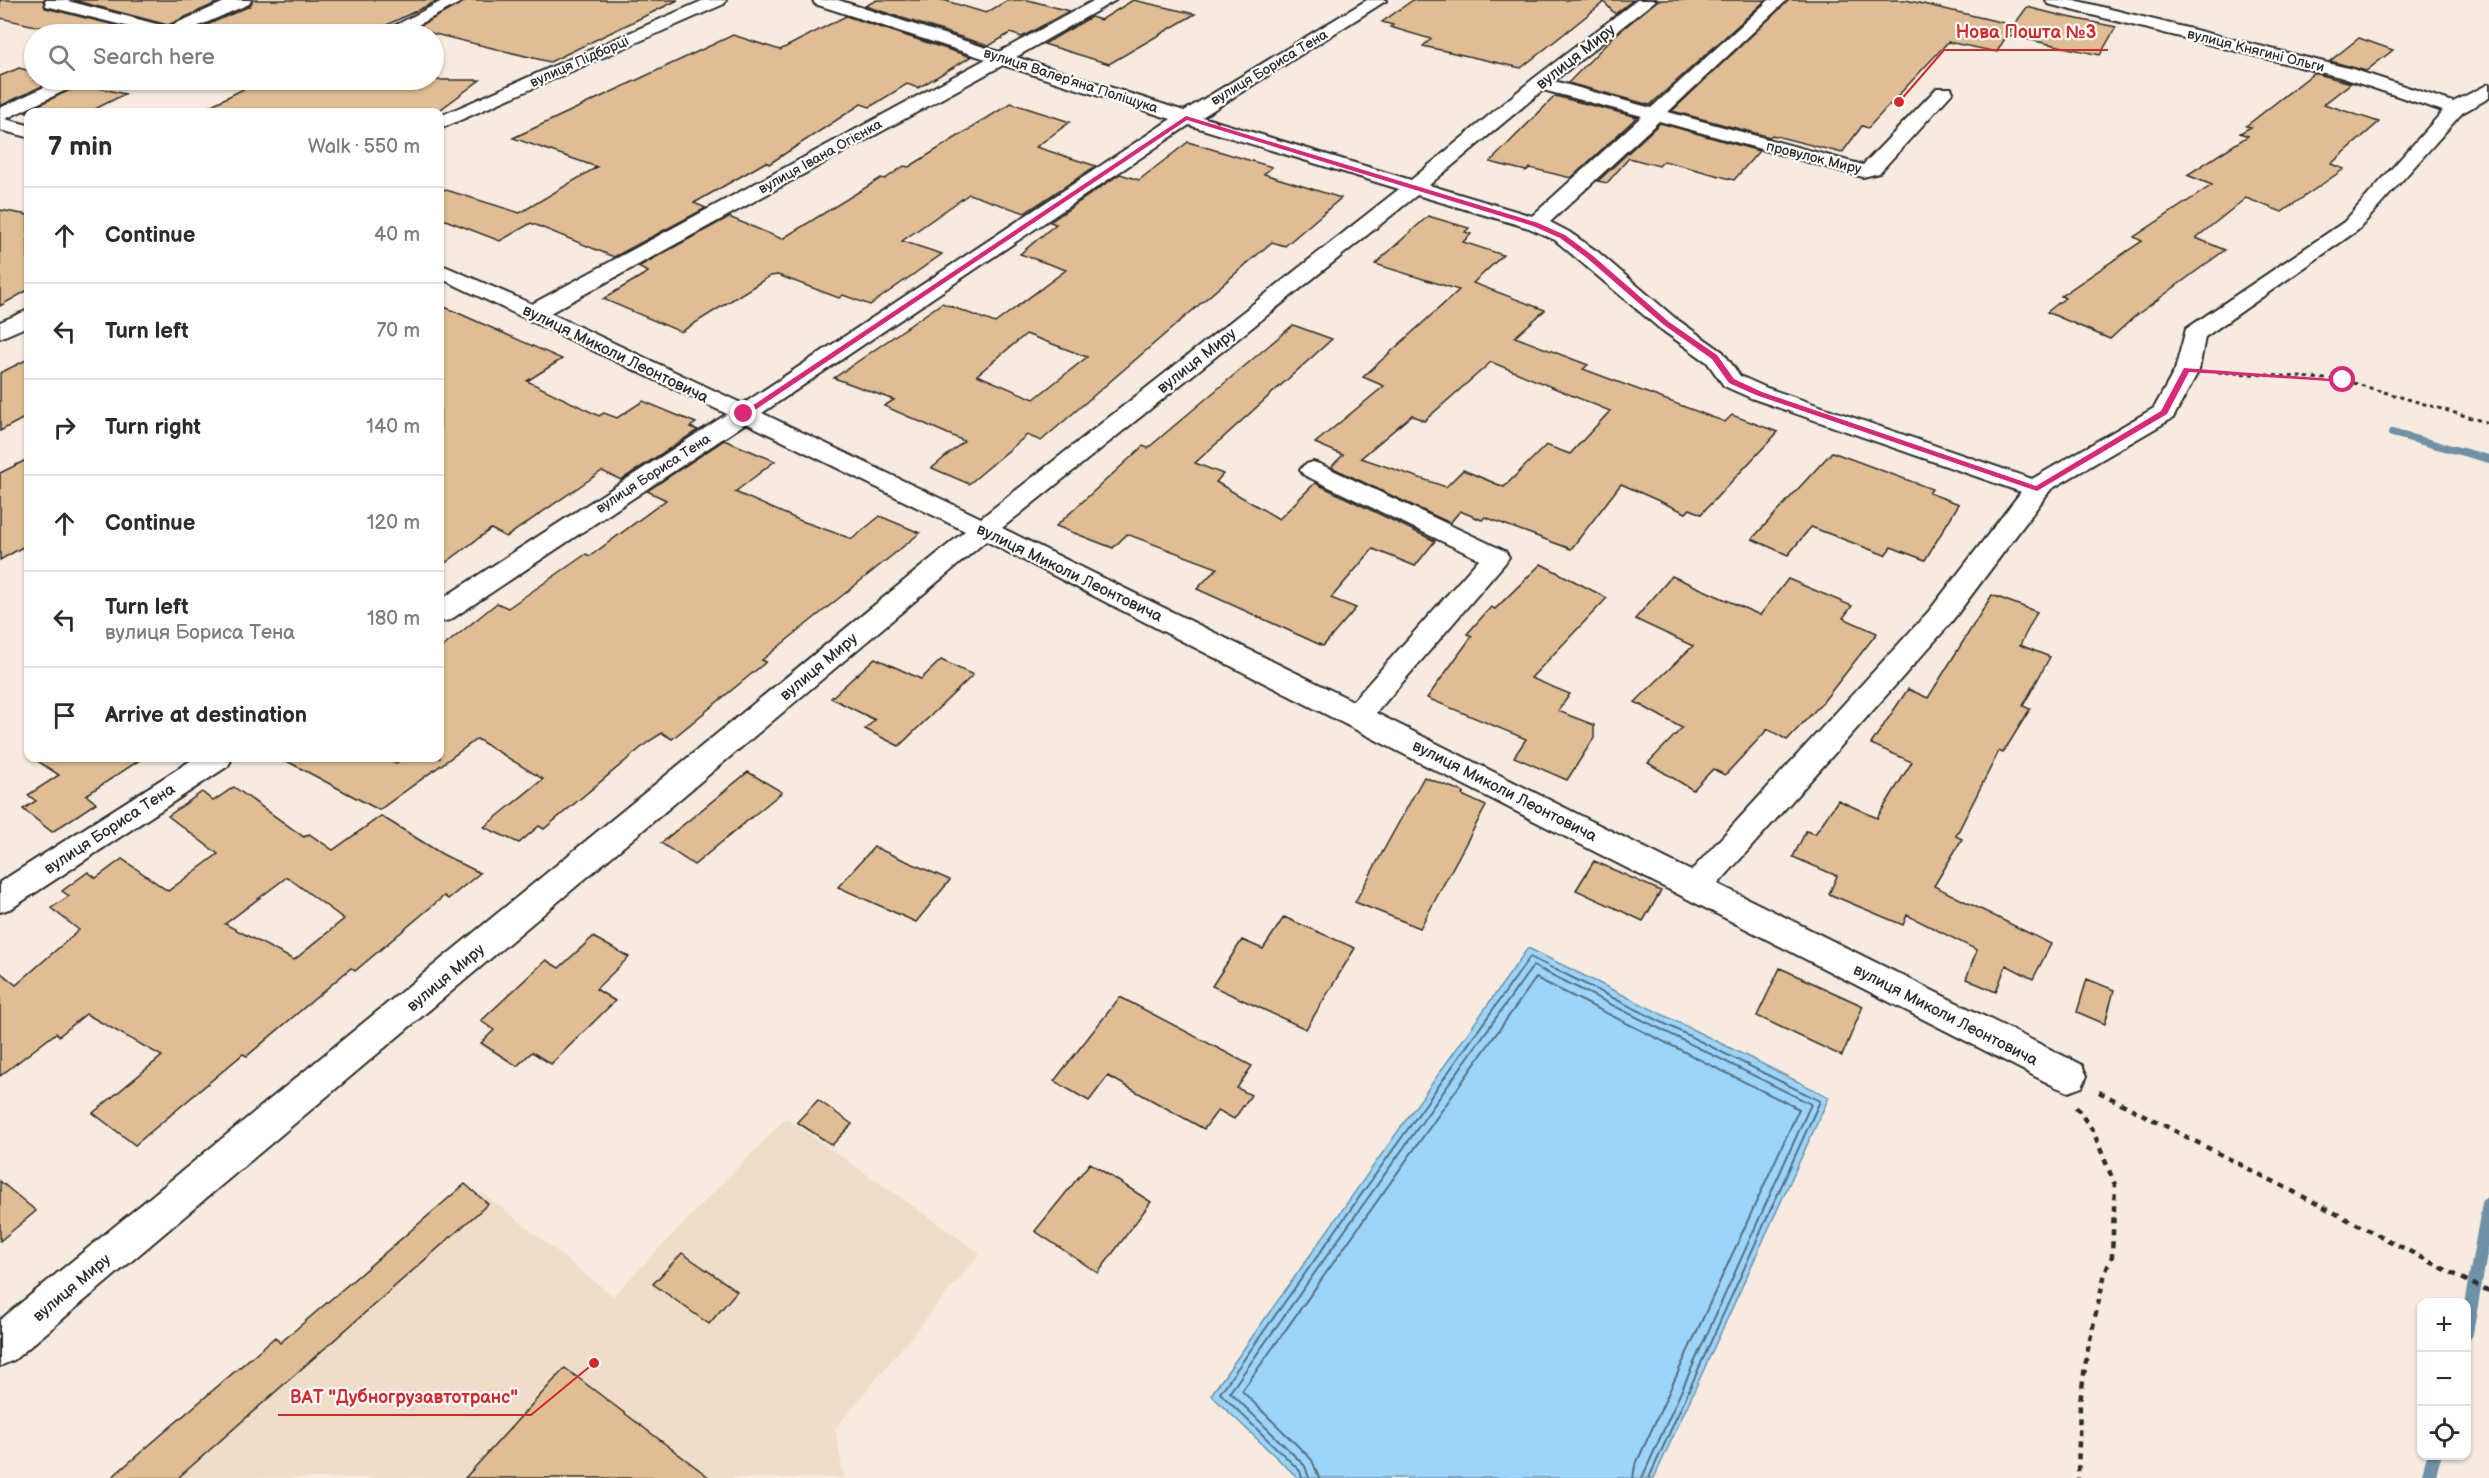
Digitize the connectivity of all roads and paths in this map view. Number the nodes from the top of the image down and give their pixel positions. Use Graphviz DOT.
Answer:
graph roads {
  1 [pos="243,0"];
  2 [pos="457,0"];
  3 [pos="718,0"];
  4 [pos="821,0"];
  5 [pos="1108,0"];
  6 [pos="1379,0"];
  7 [pos="1648,0"];
  8 [pos="1779,0"];
  9 [pos="2054,0"];
  10 [pos="54,1"];
  11 [pos="136,24"];
  12 [pos="192,24"];
  13 [pos="408,24"];
  14 [pos="1002,57"];
  15 [pos="1540,83"];
  16 [pos="52,90"];
  17 [pos="2489,90"];
  18 [pos="1944,92"];
  19 [pos="2456,109"];
  20 [pos="1654,114"];
  21 [pos="0,115"];
  22 [pos="1186,118"];
  23 [pos="444,121"];
  24 [pos="0,124"];
  25 [pos="24,130"];
  26 [pos="1413,188"];
  27 [pos="1536,224"];
  28 [pos="444,272"];
  29 [pos="533,313"];
  30 [pos="24,319"];
  31 [pos="0,331"];
  32 [pos="2187,370"];
  33 [pos="744,414"];
  34 [pos="2489,423"];
  35 [pos="1314,470"];
  36 [pos="2037,489"];
  37 [pos="984,529"];
  38 [pos="444,609"];
  39 [pos="1358,715"];
  40 [pos="211,762"];
  41 [pos="1695,888"];
  42 [pos="0,899"];
  43 [pos="2058,1071"];
  44 [pos="2489,1292"];
  45 [pos="0,1346"];
  46 [pos="2078,1478"];
  1 -- 12 [label="street"];
  2 -- 13 [label="street"];
  3 -- 23 [label="street, вулиця Підборці"];
  4 -- 14 [label="street, вулиця Валерʼяна Поліщука"];
  5 -- 14 [label="street, вулиця Івана Огієнка"];
  6 -- 22 [label="street, вулиця Бориса Тена"];
  7 -- 15 [label="street, вулиця Миру"];
  8 -- 20 [label="street"];
  9 -- 19 [label="street, вулиця Княгині Ольги"];
  10 -- 11 [label="street"];
  14 -- 22 [label="street, вулиця Валерʼяна Поліщука"];
  14 -- 29 [label="street, вулиця Івана Огієнка"];
  15 -- 20 [label="street, провулок Миру"];
  15 -- 26 [label="street, вулиця Миру"];
  16 -- 21 [label="street"];
  17 -- 19 [label="street"];
  18 -- 20 [label="street, провулок Миру"];
  19 -- 32 [label="street"];
  20 -- 27 [label="street"];
  22 -- 26 [label="street, вулиця Валерʼяна Поліщука"];
  22 -- 33 [label="street, вулиця Бориса Тена"];
  24 -- 25 [label="street"];
  26 -- 27 [label="street, вулиця Валерʼяна Поліщука"];
  26 -- 37 [label="street, вулиця Миру"];
  27 -- 36 [label="street, вулиця Валерʼяна Поліщука"];
  28 -- 29 [label="street, вулиця Миколи Леонтовича"];
  29 -- 33 [label="street, вулиця Миколи Леонтовича"];
  30 -- 31 [label="street"];
  32 -- 34 [label="path"];
  32 -- 36 [label="street"];
  33 -- 37 [label="street, вулиця Миколи Леонтовича"];
  33 -- 38 [label="street, вулиця Бориса Тена"];
  35 -- 39 [label="street"];
  36 -- 41 [label="street"];
  37 -- 39 [label="street, вулиця Миколи Леонтовича"];
  37 -- 45 [label="street, вулиця Миру"];
  39 -- 41 [label="street, вулиця Миколи Леонтовича"];
  40 -- 42 [label="street, вулиця Бориса Тена"];
  41 -- 43 [label="street, вулиця Миколи Леонтовича"];
  43 -- 44 [label="path"];
  43 -- 46 [label="path"];
}
